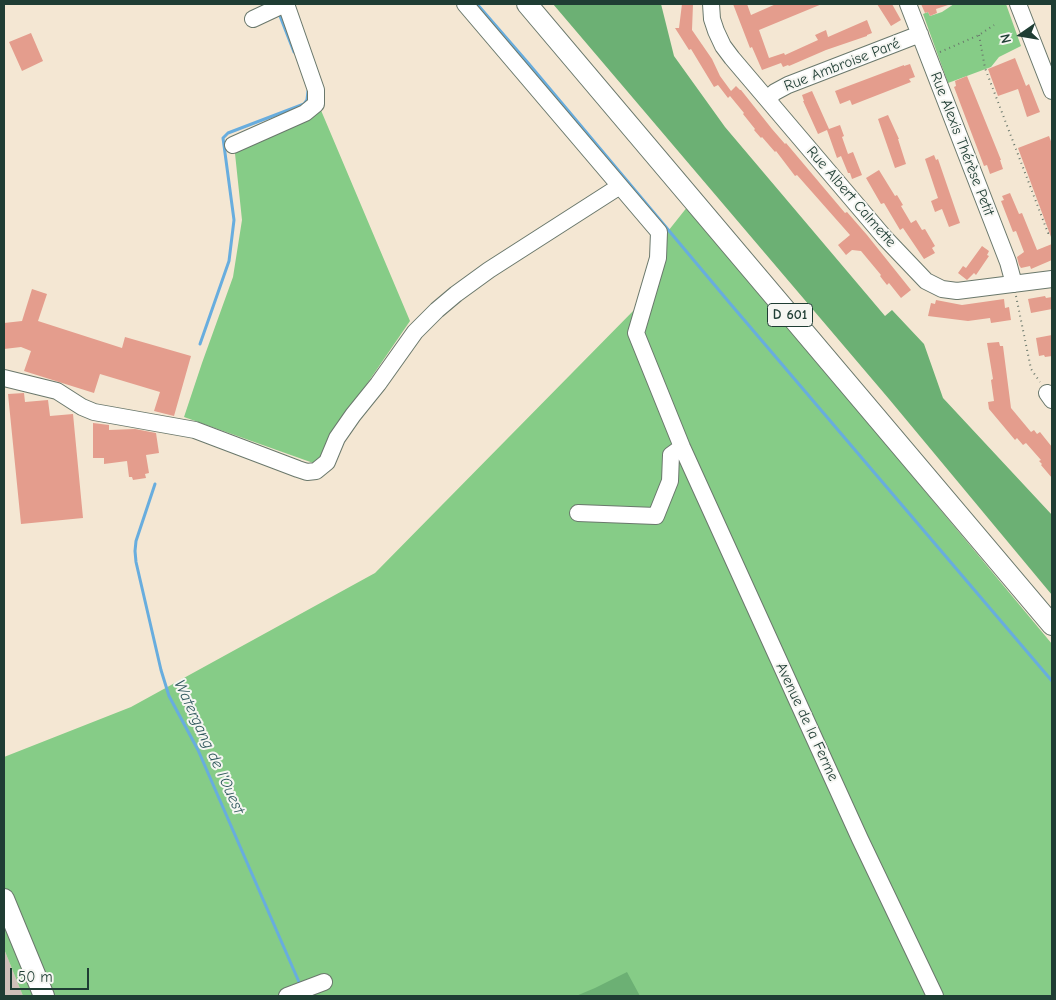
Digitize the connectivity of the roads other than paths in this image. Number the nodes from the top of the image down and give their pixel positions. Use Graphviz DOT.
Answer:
graph roads {
  1 [pos="285,4"];
  2 [pos="465,4"];
  3 [pos="527,4"];
  4 [pos="539,4"];
  5 [pos="711,4"];
  6 [pos="908,4"];
  7 [pos="1018,4"];
  8 [pos="253,19"];
  9 [pos="920,34"];
  10 [pos="1049,74"];
  11 [pos="1052,91"];
  12 [pos="767,99"];
  13 [pos="233,145"];
  14 [pos="620,186"];
  15 [pos="1052,278"];
  16 [pos="1014,284"];
  17 [pos="4,378"];
  18 [pos="682,447"];
  19 [pos="578,513"];
  20 [pos="1052,611"];
  21 [pos="1052,625"];
  22 [pos="4,900"];
  23 [pos="324,982"];
  24 [pos="44,996"];
  25 [pos="287,996"];
  26 [pos="935,996"];
  1 -- 8 [label="street"];
  1 -- 13 [label="street"];
  2 -- 14 [label="street, Avenue de la Ferme"];
  3 -- 21 [label="main road, D 601"];
  4 -- 20 [label="main road, D 601"];
  5 -- 12 [label="street, Rue Albert Calmette"];
  6 -- 9 [label="street, Rue Alexis Thérèse Petit"];
  7 -- 10 [label="street"];
  9 -- 12 [label="street, Rue Ambroise Paré"];
  9 -- 16 [label="street, Rue Alexis Thérèse Petit"];
  10 -- 11 [label="street"];
  12 -- 16 [label="street, Rue Albert Calmette"];
  14 -- 17 [label="street"];
  14 -- 18 [label="street, Avenue de la Ferme"];
  15 -- 16 [label="street, Rue Albert Calmette"];
  18 -- 19 [label="street"];
  18 -- 26 [label="street, Avenue de la Ferme"];
  22 -- 24 [label="main road"];
  23 -- 25 [label="street"];
}
